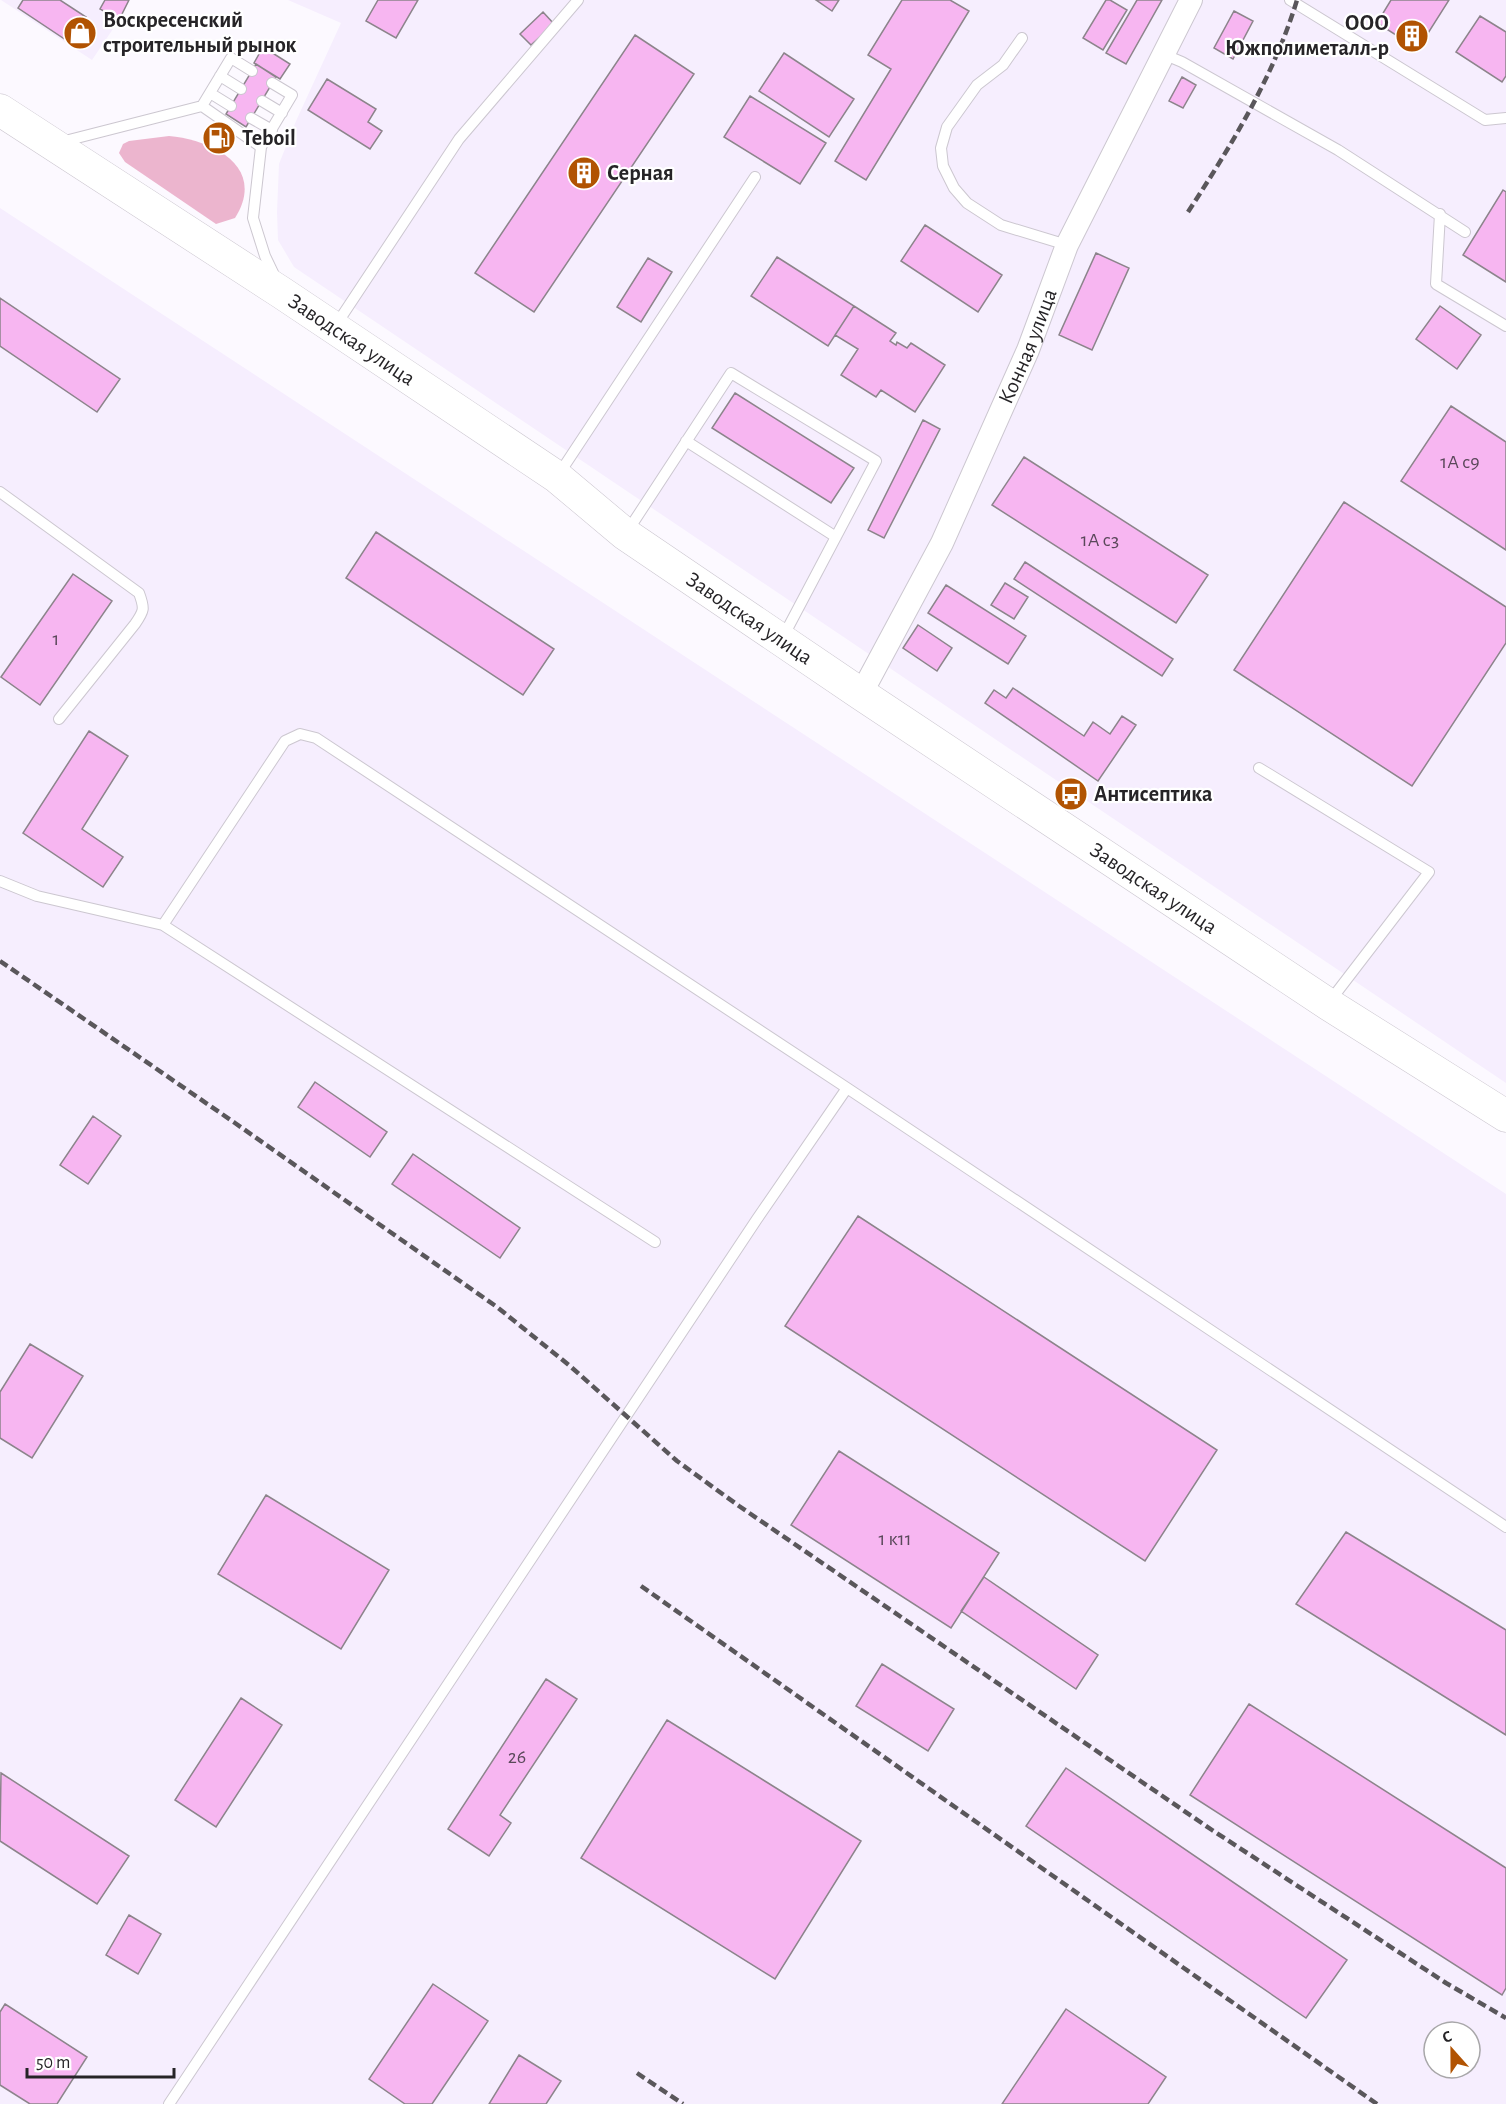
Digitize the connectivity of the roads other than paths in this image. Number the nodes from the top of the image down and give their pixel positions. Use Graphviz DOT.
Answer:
graph roads {
  1 [pos="578,0"];
  2 [pos="1191,0"];
  3 [pos="1290,0"];
  4 [pos="1022,38"];
  5 [pos="1163,54"];
  6 [pos="252,71"];
  7 [pos="220,76"];
  8 [pos="272,83"];
  9 [pos="241,89"];
  10 [pos="210,93"];
  11 [pos="261,101"];
  12 [pos="202,106"];
  13 [pos="231,106"];
  14 [pos="0,110"];
  15 [pos="282,113"];
  16 [pos="251,118"];
  17 [pos="1506,118"];
  18 [pos="272,130"];
  19 [pos="54,144"];
  20 [pos="261,147"];
  21 [pos="755,177"];
  22 [pos="1440,214"];
  23 [pos="1465,232"];
  24 [pos="1067,245"];
  25 [pos="282,293"];
  26 [pos="1506,326"];
  27 [pos="334,328"];
  28 [pos="686,441"];
  29 [pos="557,477"];
  30 [pos="0,492"];
  31 [pos="625,534"];
  32 [pos="836,537"];
  33 [pos="781,640"];
  34 [pos="861,693"];
  35 [pos="59,719"];
  36 [pos="1259,768"];
  37 [pos="0,881"];
  38 [pos="163,925"];
  39 [pos="1328,1004"];
  40 [pos="847,1088"];
  41 [pos="1506,1116"];
  42 [pos="655,1242"];
  43 [pos="1506,1527"];
  44 [pos="168,2104"];
  1 -- 27 [label="lane"];
  2 -- 5 [label="street, Конная улица"];
  3 -- 17 [label="lane"];
  4 -- 24 [label="lane"];
  5 -- 22 [label="lane"];
  5 -- 24 [label="street, Конная улица"];
  6 -- 7 [label="lane"];
  7 -- 9 [label="lane"];
  7 -- 10 [label="lane"];
  8 -- 15 [label="lane"];
  10 -- 12 [label="lane"];
  10 -- 13 [label="lane"];
  11 -- 15 [label="lane"];
  12 -- 19 [label="lane"];
  12 -- 20 [label="lane"];
  14 -- 19 [label="street, Заводская улица"];
  15 -- 18 [label="lane"];
  16 -- 18 [label="lane"];
  18 -- 20 [label="lane"];
  19 -- 25 [label="street, Заводская улица"];
  20 -- 25 [label="lane"];
  21 -- 29 [label="lane"];
  22 -- 23 [label="lane"];
  22 -- 26 [label="lane"];
  24 -- 34 [label="street, Конная улица"];
  25 -- 27 [label="street, Заводская улица"];
  27 -- 29 [label="street, Заводская улица"];
  28 -- 31 [label="lane"];
  28 -- 32 [label="lane"];
  28 -- 32 [label="lane"];
  29 -- 31 [label="street, Заводская улица"];
  30 -- 35 [label="lane"];
  31 -- 33 [label="street, Заводская улица"];
  32 -- 33 [label="lane"];
  33 -- 34 [label="street, Заводская улица"];
  34 -- 39 [label="street, Заводская улица"];
  36 -- 39 [label="lane"];
  37 -- 38 [label="lane"];
  38 -- 40 [label="lane"];
  38 -- 42 [label="lane"];
  39 -- 41 [label="street, Заводская улица"];
  40 -- 43 [label="lane"];
  40 -- 44 [label="lane"];
}
